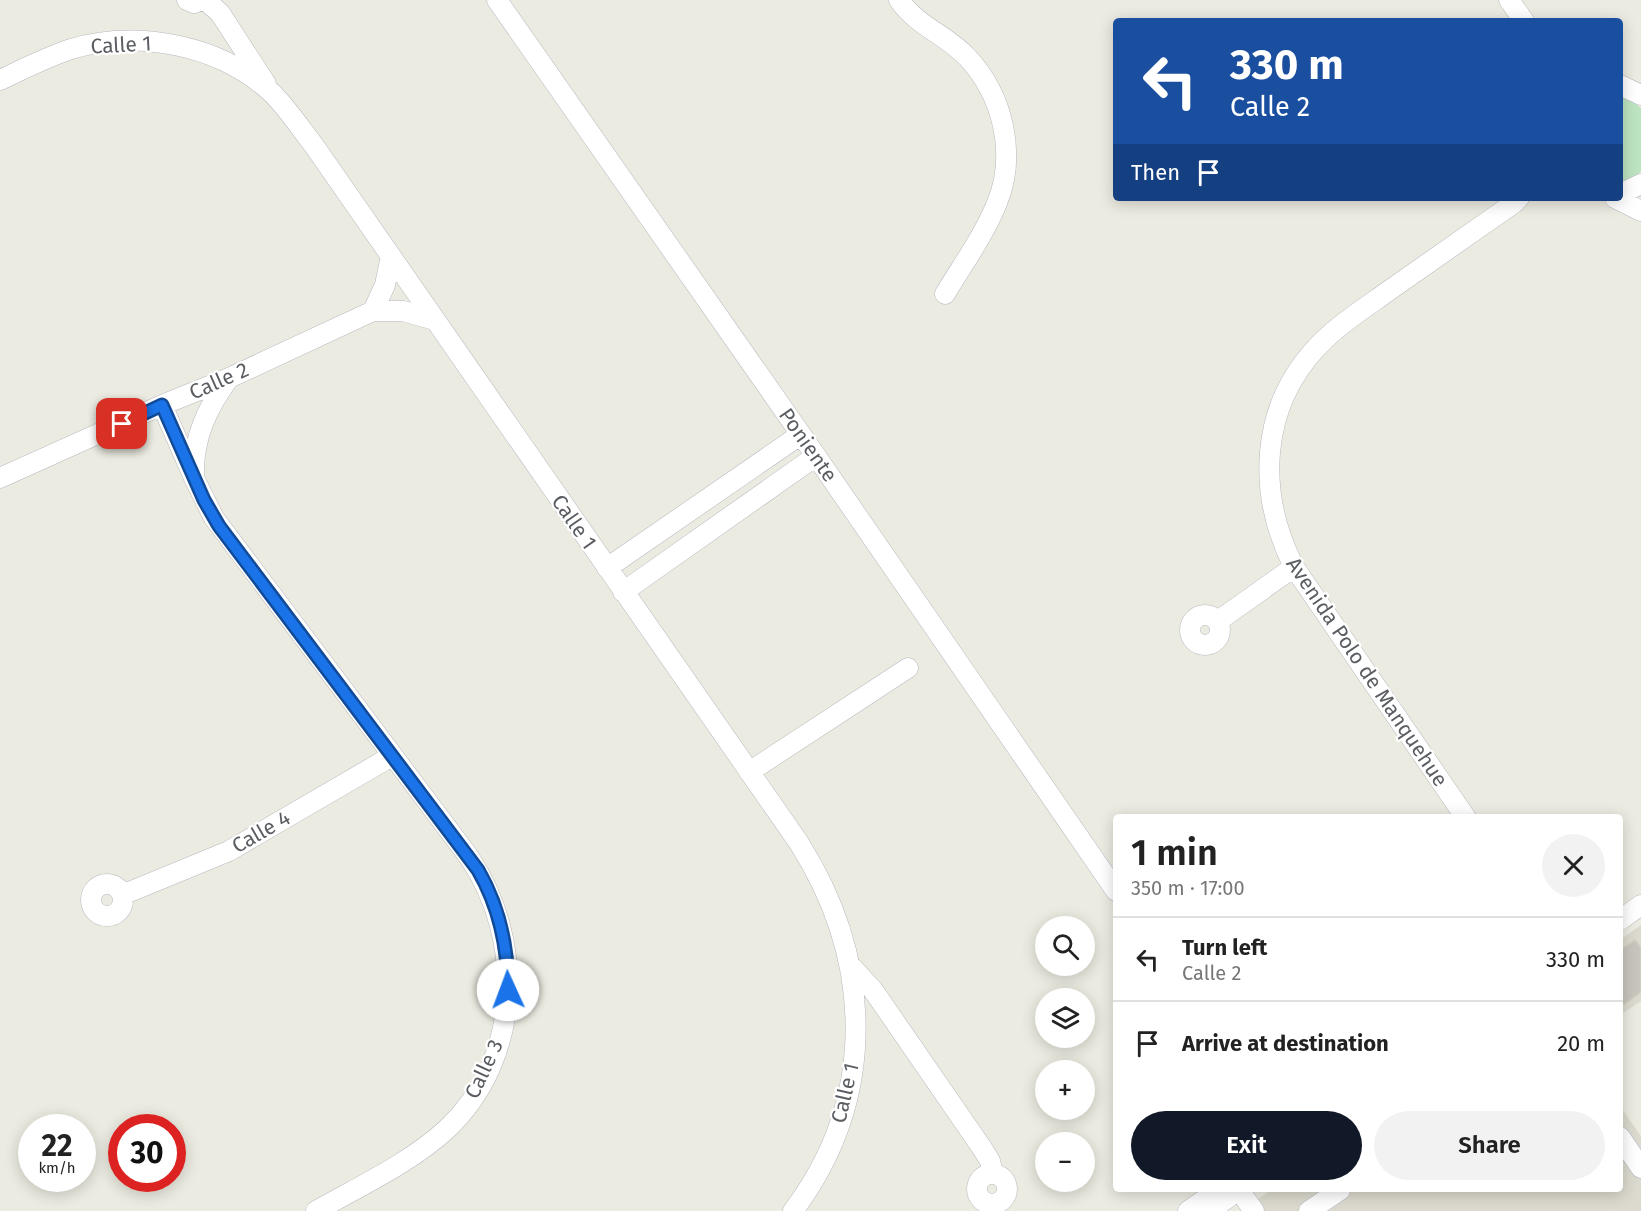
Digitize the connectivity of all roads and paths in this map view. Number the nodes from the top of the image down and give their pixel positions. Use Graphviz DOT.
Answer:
graph roads {
  1 [pos="187,0"];
  2 [pos="203,0"];
  3 [pos="496,0"];
  4 [pos="899,0"];
  5 [pos="1509,0"];
  6 [pos="1522,18"];
  7 [pos="0,80"];
  8 [pos="272,94"];
  9 [pos="1641,184"];
  10 [pos="1623,193"];
  11 [pos="1516,201"];
  12 [pos="1621,201"];
  13 [pos="1641,211"];
  14 [pos="391,256"];
  15 [pos="945,294"];
  16 [pos="373,312"];
  17 [pos="435,320"];
  18 [pos="229,378"];
  19 [pos="162,405"];
  20 [pos="801,435"];
  21 [pos="816,456"];
  22 [pos="0,478"];
  23 [pos="194,478"];
  24 [pos="1294,567"];
  25 [pos="607,568"];
  26 [pos="623,592"];
  27 [pos="1218,621"];
  28 [pos="908,668"];
  29 [pos="392,756"];
  30 [pos="749,772"];
  31 [pos="1464,814"];
  32 [pos="1113,887"];
  33 [pos="1641,893"];
  34 [pos="122,895"];
  35 [pos="1641,905"];
  36 [pos="1623,906"];
  37 [pos="1623,918"];
  38 [pos="850,965"];
  39 [pos="1623,1141"];
  40 [pos="1641,1168"];
  41 [pos="993,1174"];
  42 [pos="1216,1192"];
  43 [pos="1236,1192"];
  44 [pos="1240,1192"];
  45 [pos="1337,1192"];
  46 [pos="316,1211"];
  47 [pos="793,1211"];
  48 [pos="1188,1211"];
  49 [pos="1209,1211"];
  50 [pos="1254,1211"];
  51 [pos="1309,1211"];
  1 -- 2 [label="street, Calle 1"];
  2 -- 8 [label="street, Calle 1"];
  3 -- 20 [label="street, Poniente"];
  4 -- 15 [label="street"];
  5 -- 6 [label="street"];
  7 -- 8 [label="street, Calle 1"];
  8 -- 14 [label="street, Calle 1"];
  9 -- 10 [label="street"];
  11 -- 24 [label="street, Avenida Polo de Manquehue"];
  12 -- 13 [label="street"];
  14 -- 16 [label="street"];
  14 -- 17 [label="street, Calle 1"];
  16 -- 17 [label="street, Calle 2"];
  16 -- 18 [label="street, Calle 2"];
  17 -- 25 [label="street, Calle 1"];
  18 -- 19 [label="street, Calle 2"];
  18 -- 23 [label="street, Calle 3"];
  19 -- 22 [label="street, Calle 2"];
  19 -- 23 [label="street, Calle 3"];
  20 -- 21 [label="street, Poniente"];
  20 -- 25 [label="street"];
  21 -- 26 [label="street"];
  21 -- 32 [label="street, Poniente"];
  23 -- 29 [label="street, Calle 3"];
  24 -- 27 [label="street"];
  24 -- 31 [label="street, Avenida Polo de Manquehue"];
  25 -- 26 [label="street, Calle 1"];
  26 -- 30 [label="street, Calle 1"];
  28 -- 30 [label="street"];
  29 -- 34 [label="street, Calle 4"];
  29 -- 46 [label="street, Calle 3"];
  30 -- 38 [label="street, Calle 1"];
  33 -- 36 [label="street"];
  35 -- 37 [label="street"];
  38 -- 41 [label="street, Calle 1"];
  38 -- 47 [label="street, Calle 1"];
  39 -- 40 [label="street"];
  42 -- 48 [label="street"];
  43 -- 49 [label="street"];
  44 -- 50 [label="street"];
  45 -- 51 [label="street"];
}
